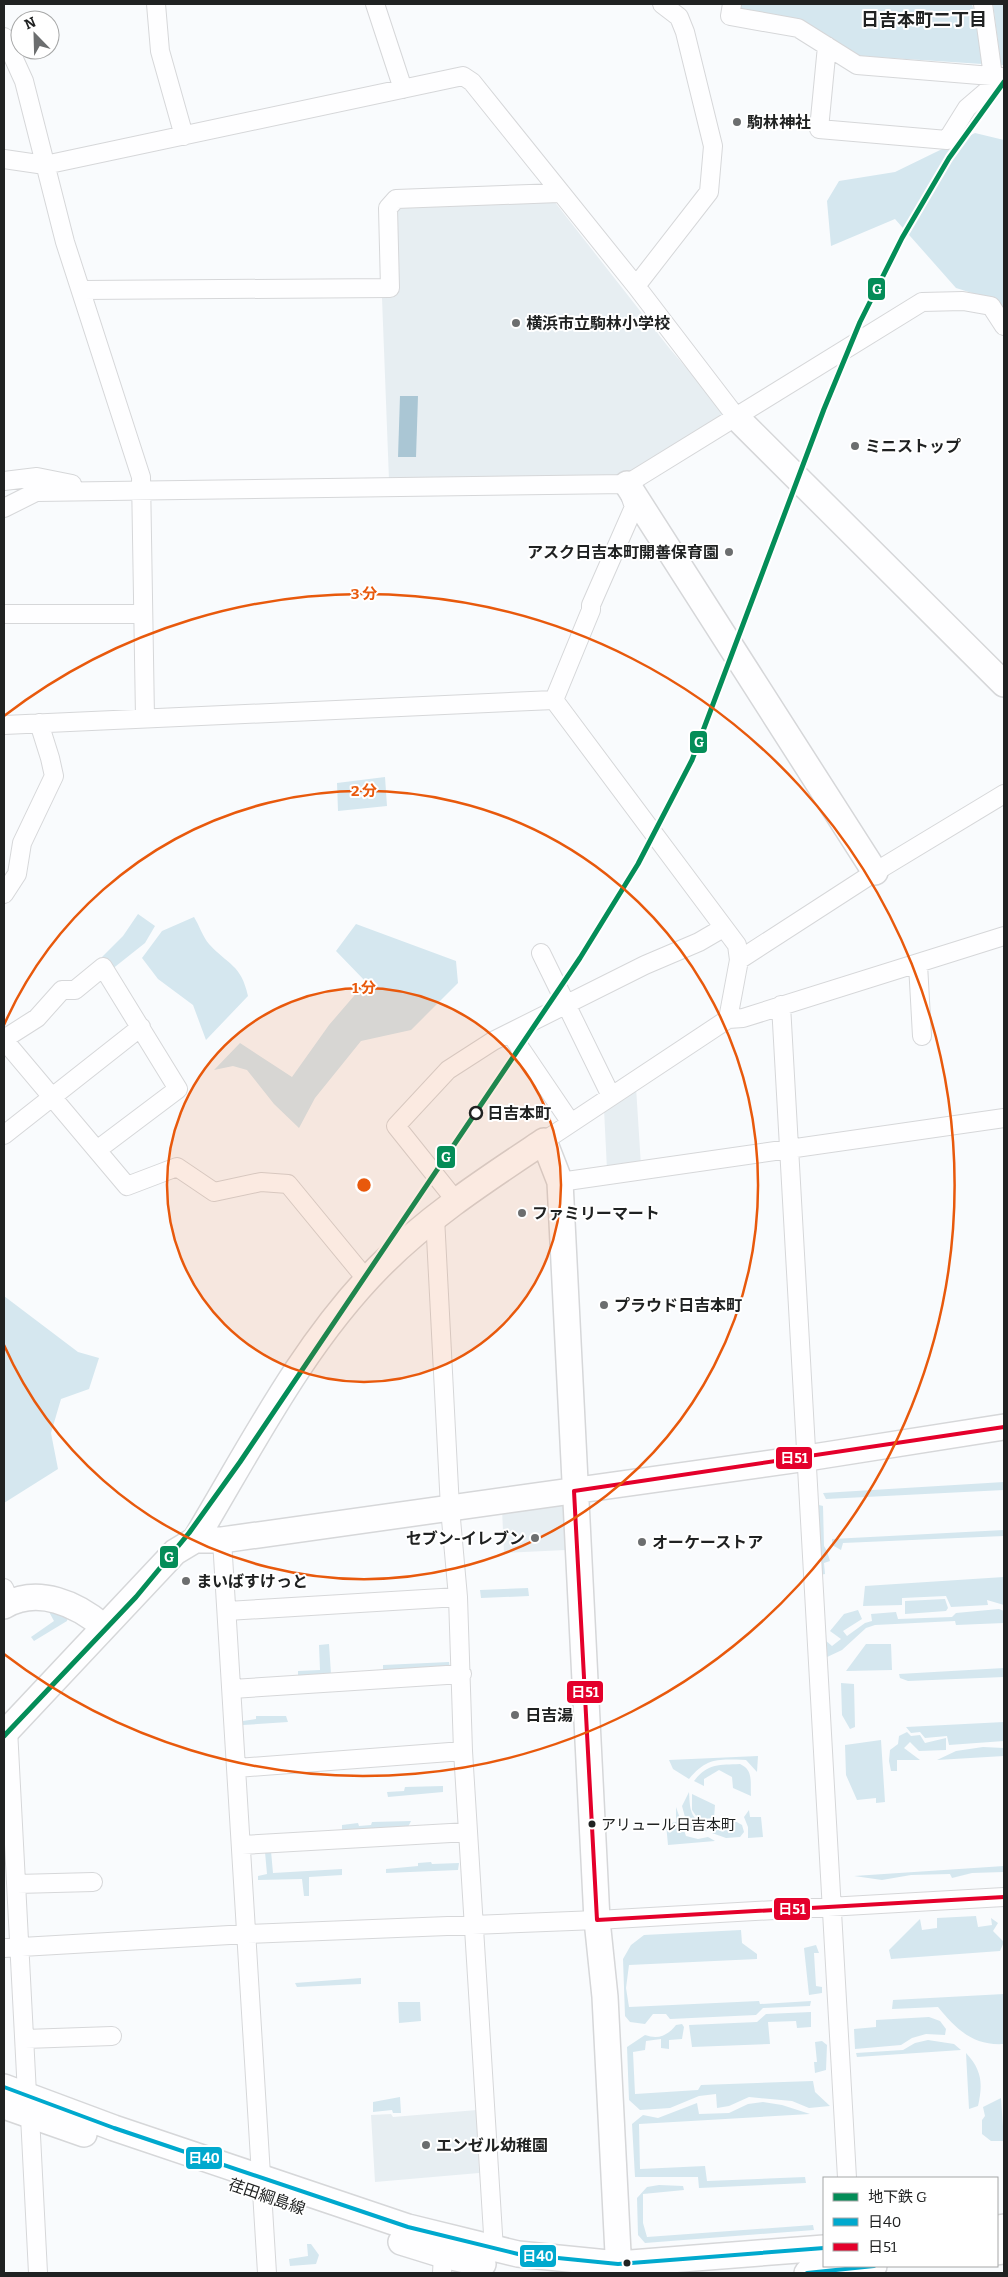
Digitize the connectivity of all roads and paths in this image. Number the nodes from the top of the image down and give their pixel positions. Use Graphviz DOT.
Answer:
graph roads {
  1 [pos="156,4"];
  2 [pos="375,4"];
  3 [pos="662,4"];
  4 [pos="732,4"];
  5 [pos="983,4"];
  6 [pos="4,37"];
  7 [pos="827,46"];
  8 [pos="999,77"];
  9 [pos="403,89"];
  10 [pos="184,136"];
  11 [pos="4,159"];
  12 [pos="46,165"];
  13 [pos="559,193"];
  14 [pos="636,286"];
  15 [pos="82,290"];
  16 [pos="1004,326"];
  17 [pos="737,418"];
  18 [pos="4,481"];
  19 [pos="627,484"];
  20 [pos="141,489"];
  21 [pos="94,491"];
  22 [pos="4,508"];
  23 [pos="4,614"];
  24 [pos="144,614"];
  25 [pos="1004,684"];
  26 [pos="554,700"];
  27 [pos="145,717"];
  28 [pos="39,723"];
  29 [pos="4,725"];
  30 [pos="1004,794"];
  31 [pos="875,872"];
  32 [pos="4,894"];
  33 [pos="723,928"];
  34 [pos="1004,936"];
  35 [pos="541,953"];
  36 [pos="739,960"];
  37 [pos="918,964"];
  38 [pos="566,1004"];
  39 [pos="782,1005"];
  40 [pos="728,1019"];
  41 [pos="141,1027"];
  42 [pos="510,1032"];
  43 [pos="922,1036"];
  44 [pos="4,1039"];
  45 [pos="52,1096"];
  46 [pos="611,1096"];
  47 [pos="1004,1118"];
  48 [pos="571,1123"];
  49 [pos="4,1136"];
  50 [pos="544,1141"];
  51 [pos="789,1149"];
  52 [pos="97,1150"];
  53 [pos="560,1182"];
  54 [pos="456,1201"];
  55 [pos="435,1217"];
  56 [pos="367,1280"];
  57 [pos="1004,1427"];
  58 [pos="807,1458"];
  59 [pos="574,1491"];
  60 [pos="450,1508"];
  61 [pos="195,1540"];
  62 [pos="222,1540"];
  63 [pos="458,1597"];
  64 [pos="6,1598"];
  65 [pos="227,1611"];
  66 [pos="104,1627"];
  67 [pos="462,1674"];
  68 [pos="232,1689"];
  69 [pos="6,1732"];
  70 [pos="463,1751"];
  71 [pos="237,1768"];
  72 [pos="468,1832"];
  73 [pos="242,1845"];
  74 [pos="93,1882"];
  75 [pos="17,1884"];
  76 [pos="1004,1898"];
  77 [pos="832,1907"];
  78 [pos="597,1920"];
  79 [pos="474,1924"];
  80 [pos="247,1934"];
  81 [pos="12,1947"];
  82 [pos="112,2036"];
  83 [pos="25,2039"];
  84 [pos="20,2099"];
  85 [pos="4,2106"];
  86 [pos="847,2177"];
  87 [pos="261,2185"];
  88 [pos="823,2248"];
  89 [pos="494,2263"];
  90 [pos="442,2264"];
  91 [pos="869,2267"];
  92 [pos="618,2268"];
  93 [pos="848,2271"];
  94 [pos="38,2273"];
  95 [pos="267,2273"];
  96 [pos="534,2273"];
  97 [pos="807,2273"];
  1 -- 10 [label="street"];
  2 -- 9 [label="street"];
  3 -- 14 [label="street"];
  4 -- 7 [label="street"];
  5 -- 8 [label="street"];
  6 -- 12 [label="street"];
  7 -- 8 [label="street"];
  7 -- 8 [label="street"];
  9 -- 10 [label="street"];
  9 -- 13 [label="street"];
  10 -- 12 [label="street"];
  11 -- 12 [label="street"];
  12 -- 15 [label="street"];
  13 -- 14 [label="street"];
  13 -- 15 [label="street"];
  14 -- 17 [label="street"];
  15 -- 20 [label="street"];
  16 -- 17 [label="street"];
  17 -- 19 [label="street"];
  17 -- 25 [label="street"];
  18 -- 21 [label="street"];
  19 -- 20 [label="street"];
  19 -- 26 [label="street"];
  19 -- 31 [label="street"];
  20 -- 21 [label="street"];
  20 -- 24 [label="street"];
  21 -- 22 [label="street"];
  23 -- 24 [label="street"];
  24 -- 27 [label="street"];
  26 -- 27 [label="street"];
  26 -- 33 [label="street"];
  27 -- 28 [label="street"];
  28 -- 29 [label="street"];
  28 -- 32 [label="street"];
  30 -- 31 [label="street"];
  31 -- 36 [label="street"];
  33 -- 36 [label="street"];
  33 -- 38 [label="street"];
  34 -- 37 [label="street"];
  35 -- 38 [label="street"];
  36 -- 40 [label="street"];
  37 -- 39 [label="street"];
  37 -- 43 [label="street"];
  38 -- 42 [label="street"];
  38 -- 46 [label="street"];
  39 -- 40 [label="street"];
  39 -- 51 [label="street"];
  40 -- 46 [label="street"];
  41 -- 44 [label="street"];
  41 -- 45 [label="street"];
  41 -- 52 [label="street"];
  42 -- 48 [label="street"];
  42 -- 54 [label="street"];
  44 -- 45 [label="street"];
  45 -- 49 [label="street"];
  45 -- 52 [label="street"];
  46 -- 48 [label="street"];
  47 -- 51 [label="street"];
  48 -- 50 [label="street"];
  50 -- 53 [label="street"];
  50 -- 54 [label="street"];
  51 -- 53 [label="street"];
  51 -- 58 [label="street"];
  52 -- 56 [label="street"];
  53 -- 59 [label="street"];
  54 -- 55 [label="street"];
  55 -- 56 [label="street"];
  55 -- 60 [label="street"];
  56 -- 61 [label="street"];
  57 -- 58 [label="street"];
  58 -- 59 [label="street"];
  58 -- 77 [label="street"];
  59 -- 60 [label="street"];
  59 -- 78 [label="street"];
  60 -- 62 [label="street"];
  60 -- 63 [label="street"];
  61 -- 62 [label="street"];
  61 -- 66 [label="street"];
  62 -- 65 [label="street"];
  63 -- 65 [label="street"];
  63 -- 67 [label="street"];
  64 -- 66 [label="street"];
  65 -- 68 [label="street"];
  66 -- 69 [label="street"];
  67 -- 68 [label="street"];
  67 -- 70 [label="street"];
  68 -- 71 [label="street"];
  69 -- 75 [label="street"];
  70 -- 71 [label="street"];
  70 -- 72 [label="street"];
  71 -- 73 [label="street"];
  72 -- 73 [label="street"];
  72 -- 79 [label="street"];
  73 -- 80 [label="street"];
  74 -- 75 [label="street"];
  75 -- 81 [label="street"];
  76 -- 77 [label="street"];
  77 -- 78 [label="street"];
  77 -- 86 [label="street"];
  78 -- 79 [label="street"];
  78 -- 92 [label="street"];
  79 -- 80 [label="street"];
  79 -- 89 [label="street"];
  80 -- 81 [label="street"];
  80 -- 87 [label="street"];
  81 -- 83 [label="street"];
  82 -- 83 [label="street"];
  83 -- 84 [label="street"];
  84 -- 85 [label="street, 荏田綱島線"];
  84 -- 87 [label="street, 荏田綱島線"];
  84 -- 94 [label="street"];
  87 -- 89 [label="street, 荏田綱島線"];
  87 -- 90 [label="street, 荏田綱島線"];
  87 -- 95 [label="street"];
  88 -- 92 [label="street, 荏田綱島線"];
  89 -- 90 [label="street, 荏田綱島線"];
  89 -- 92 [label="street, 荏田綱島線"];
  89 -- 96 [label="street, 荏田綱島線"];
  91 -- 93 [label="street"];
  93 -- 97 [label="street"];
}
